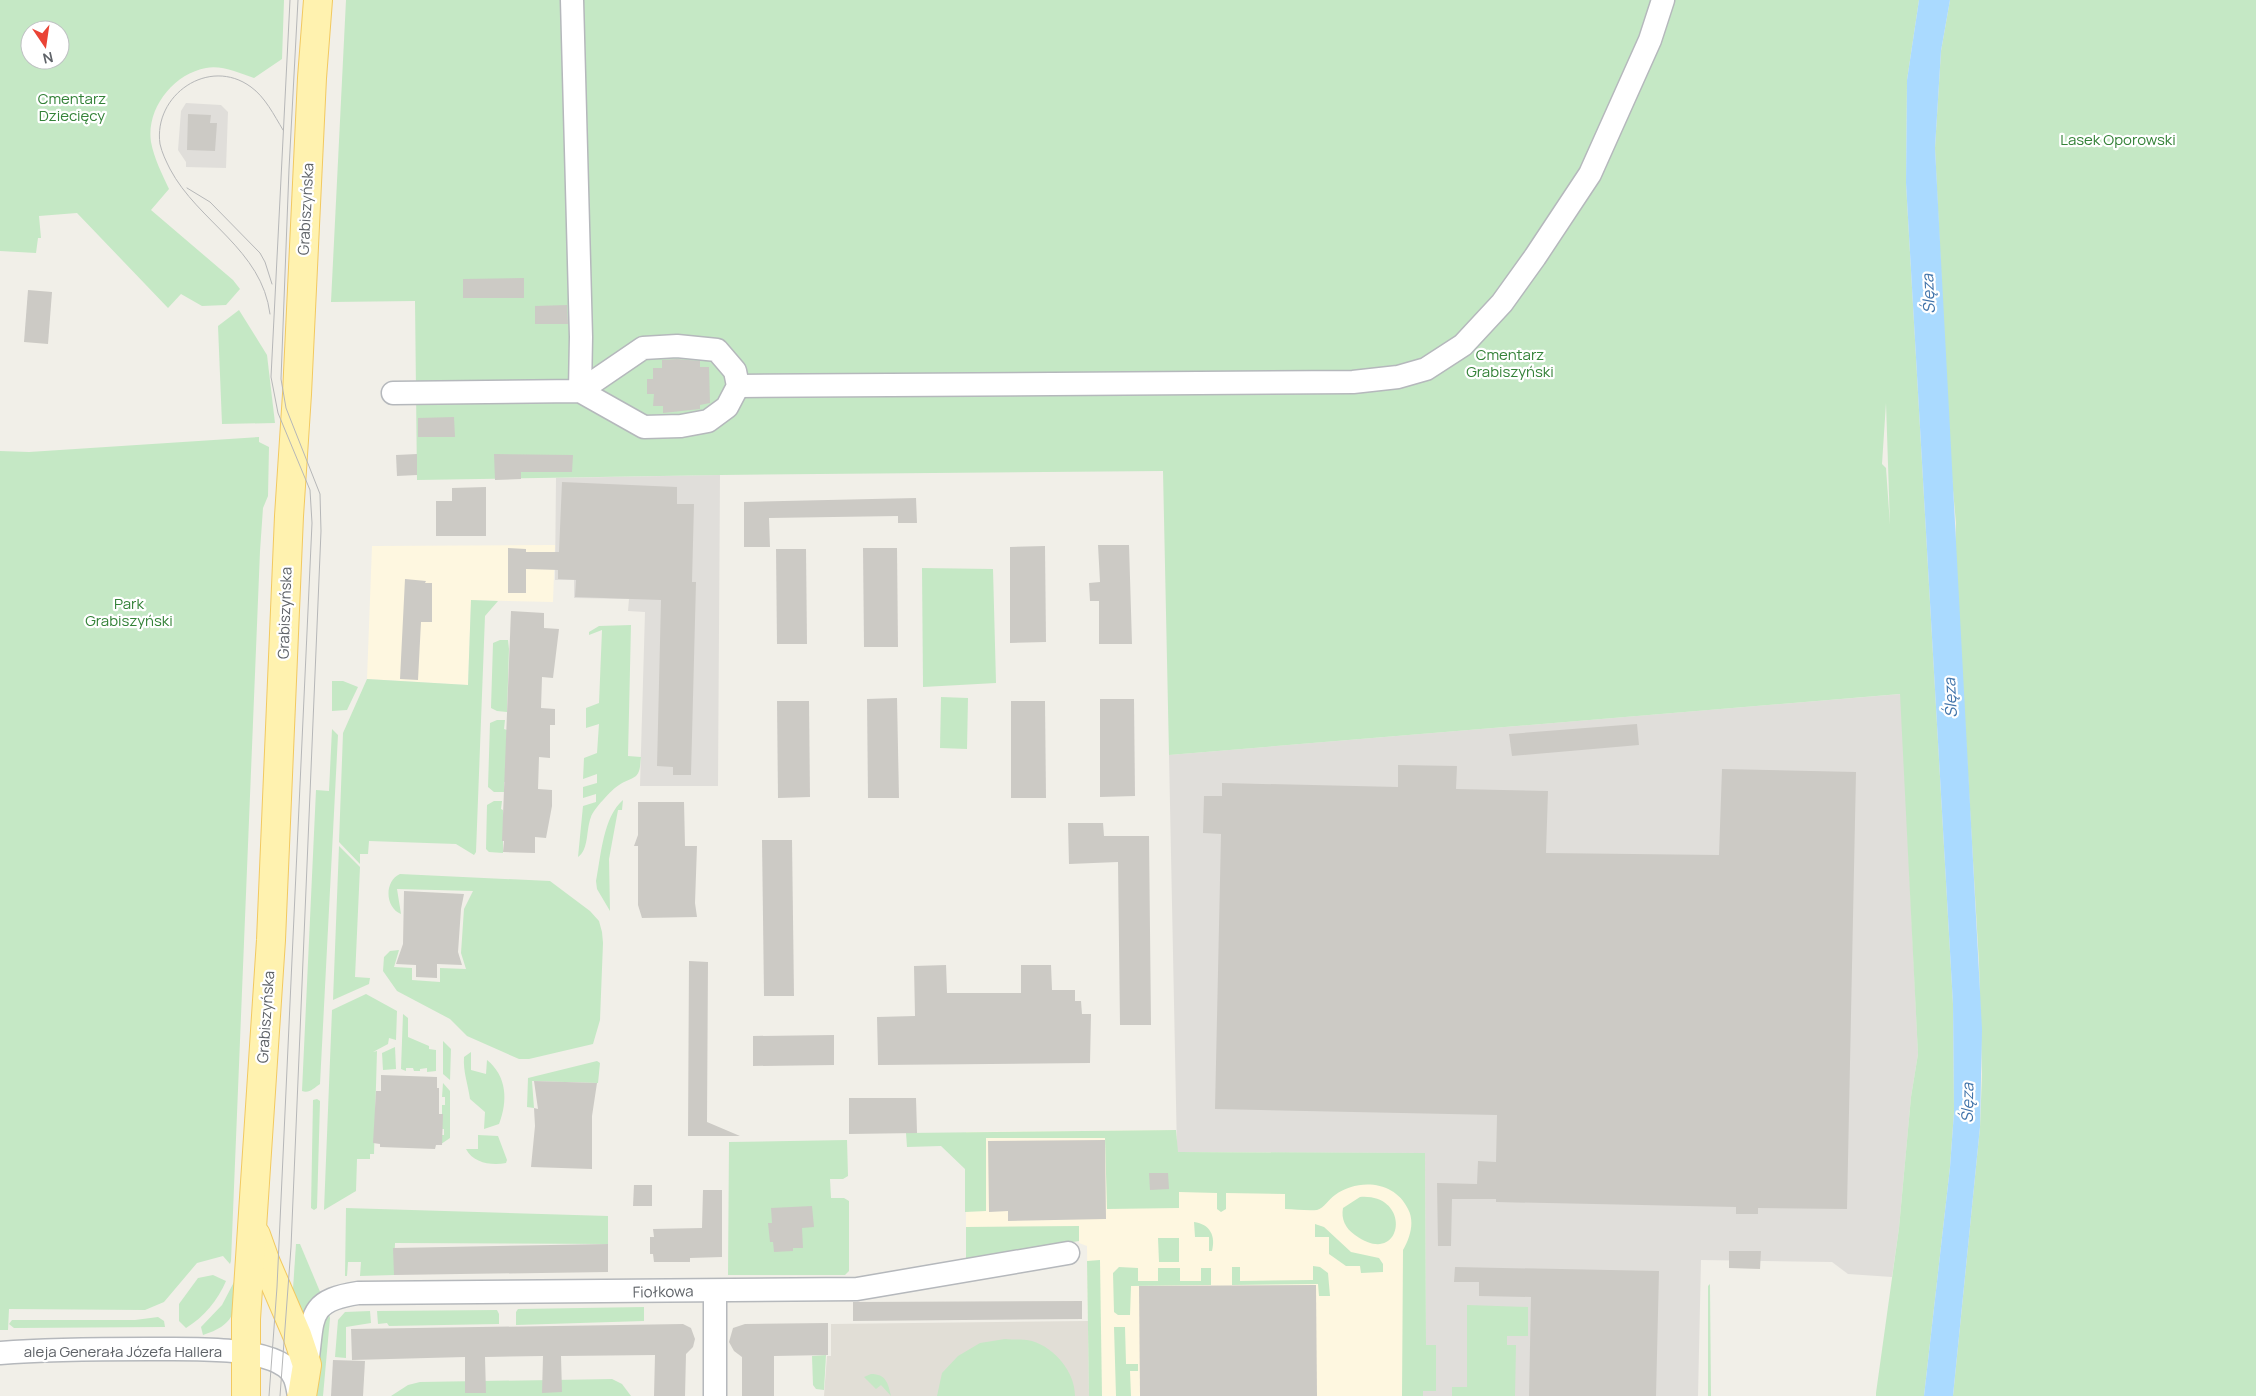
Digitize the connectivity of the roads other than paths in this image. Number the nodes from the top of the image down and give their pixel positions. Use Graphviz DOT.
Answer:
graph roads {
  1 [pos="318,0"];
  2 [pos="572,0"];
  3 [pos="1663,0"];
  4 [pos="738,386"];
  5 [pos="580,391"];
  6 [pos="392,393"];
  7 [pos="253,1226"];
  8 [pos="1068,1253"];
  9 [pos="715,1291"];
  10 [pos="0,1352"];
  11 [pos="246,1354"];
  12 [pos="307,1365"];
  13 [pos="246,1396"];
  14 [pos="300,1396"];
  15 [pos="715,1396"];
  1 -- 7 [label="main road, Grabiszyńska"];
  2 -- 5 [label="street"];
  3 -- 4 [label="street"];
  4 -- 5 [label="street"];
  4 -- 5 [label="street"];
  5 -- 6 [label="street"];
  7 -- 11 [label="main road, Grabiszyńska"];
  7 -- 12 [label="main road, Grabiszyńska"];
  8 -- 9 [label="street, Fiołkowa"];
  9 -- 12 [label="street, Fiołkowa"];
  9 -- 15 [label="street"];
  10 -- 11 [label="street, aleja Generała Józefa Hallera"];
  11 -- 13 [label="main road, Grabiszyńska"];
  11 -- 14 [label="street, Grabiszyńska"];
  12 -- 14 [label="main road, Grabiszyńska"];
}
